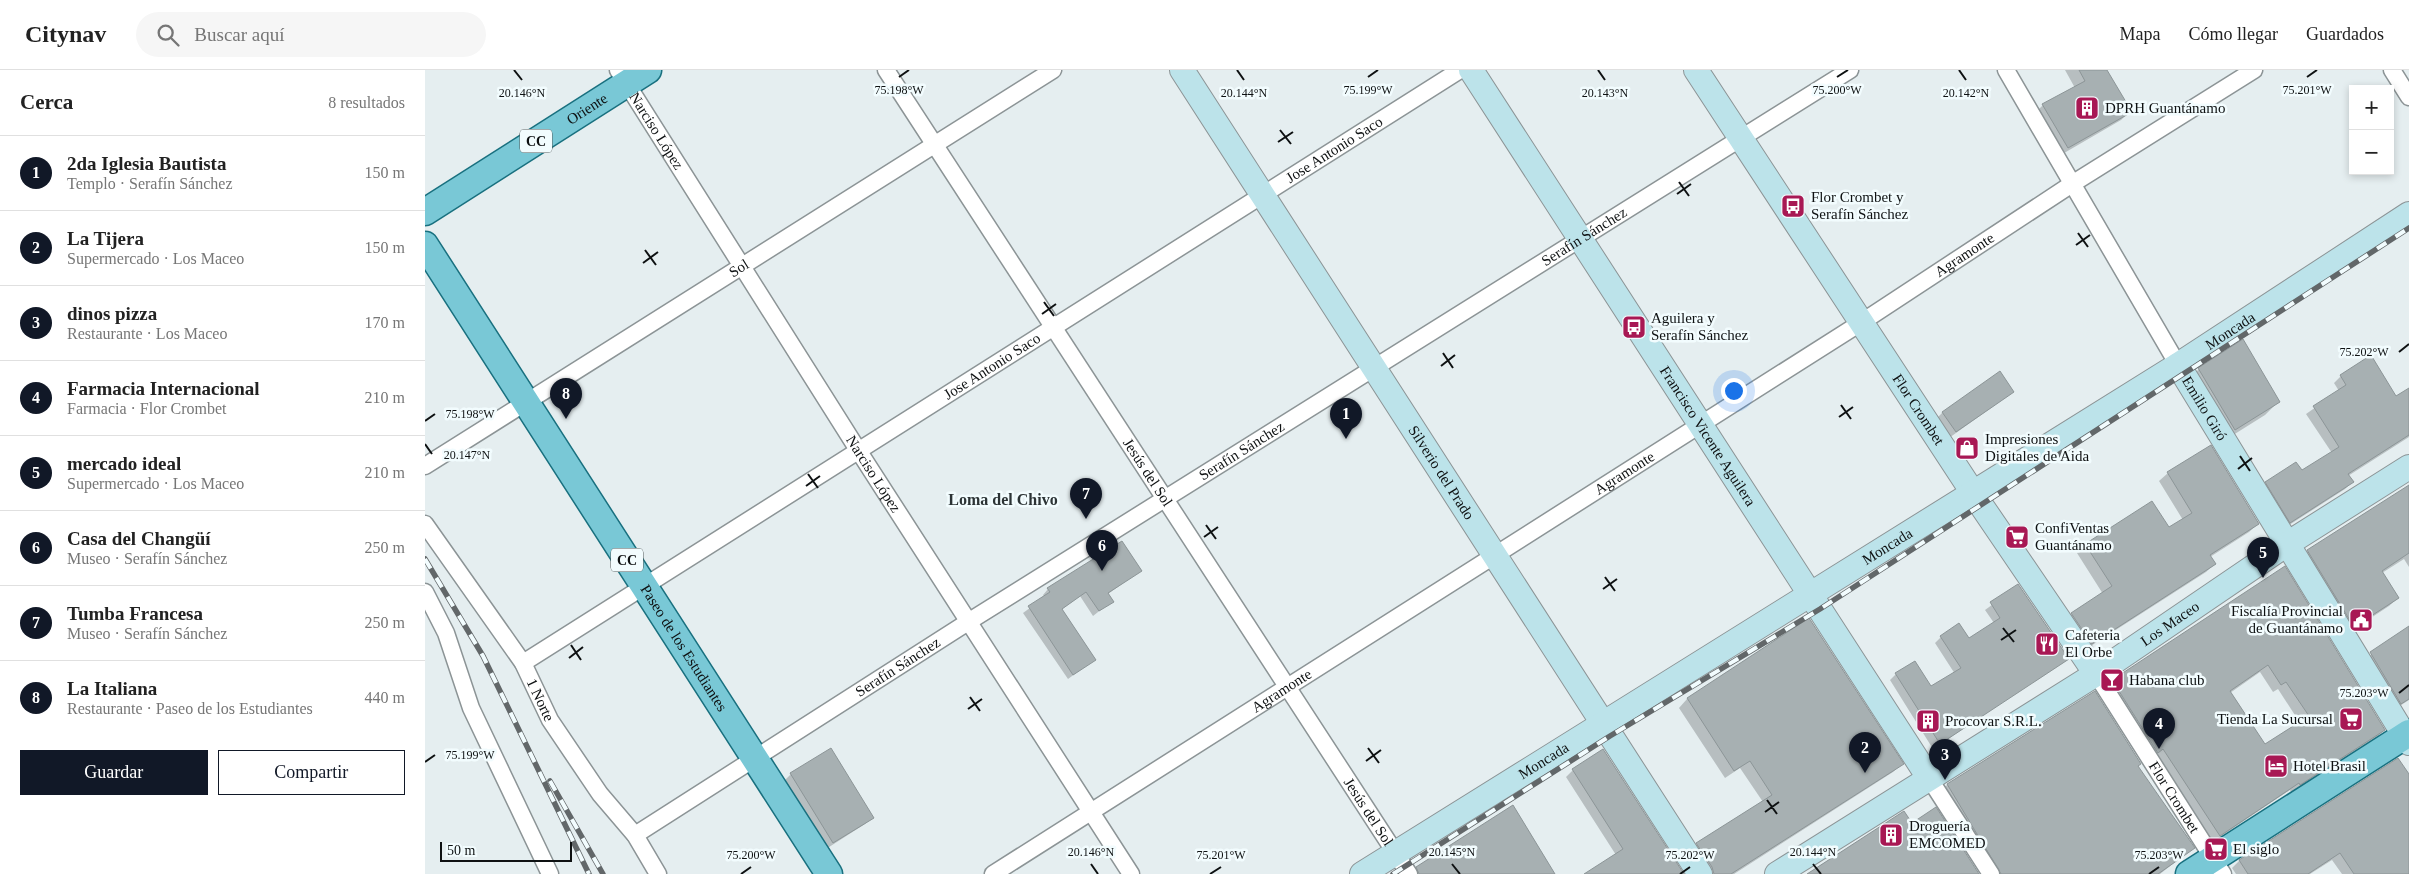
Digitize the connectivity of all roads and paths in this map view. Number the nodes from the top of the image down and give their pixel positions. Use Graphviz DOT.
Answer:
graph roads {
  1 [pos="886,70"];
  2 [pos="1053,70"];
  3 [pos="1183,70"];
  4 [pos="1460,70"];
  5 [pos="1471,70"];
  6 [pos="1696,70"];
  7 [pos="1850,70"];
  8 [pos="2006,70"];
  9 [pos="2254,70"];
  10 [pos="2392,70"];
  11 [pos="631,74"];
  12 [pos="2409,96"];
  13 [pos="1742,139"];
  14 [pos="935,144"];
  15 [pos="2072,184"];
  16 [pos="1262,195"];
  17 [pos="425,212"];
  18 [pos="2409,214"];
  19 [pos="1581,240"];
  20 [pos="425,245"];
  21 [pos="742,266"];
  22 [pos="1862,322"];
  23 [pos="1053,327"];
  24 [pos="2178,365"];
  25 [pos="1375,366"];
  26 [pos="526,402"];
  27 [pos="1700,425"];
  28 [pos="858,450"];
  29 [pos="425,466"];
  30 [pos="2409,467"];
  31 [pos="1974,493"];
  32 [pos="1165,499"];
  33 [pos="425,524"];
  34 [pos="2287,544"];
  35 [pos="1495,555"];
  36 [pos="644,587"];
  37 [pos="425,592"];
  38 [pos="1811,595"];
  39 [pos="967,622"];
  40 [pos="523,662"];
  41 [pos="2096,674"];
  42 [pos="1288,686"];
  43 [pos="1603,724"];
  44 [pos="2408,738"];
  45 [pos="753,758"];
  46 [pos="1929,778"];
  47 [pos="1092,811"];
  48 [pos="635,835"];
  49 [pos="1395,853"];
  50 [pos="2218,866"];
  51 [pos="550,874"];
  52 [pos="659,874"];
  53 [pos="829,874"];
  54 [pos="993,874"];
  55 [pos="1131,874"];
  56 [pos="1362,874"];
  57 [pos="1409,874"];
  58 [pos="1700,874"];
  59 [pos="1777,874"];
  60 [pos="1991,874"];
  61 [pos="2189,874"];
  1 -- 14 [label="street, Jesús del Sol"];
  2 -- 14 [label="street, Sol"];
  3 -- 16 [label="main road, Silverio del Prado"];
  4 -- 16 [label="street, Jose Antonio Saco"];
  5 -- 19 [label="main road, Francisco Vicente Aguilera"];
  6 -- 13 [label="main road, Flor Crombet"];
  7 -- 13 [label="street, Serafín Sánchez"];
  8 -- 15 [label="street, Emilio Giró"];
  9 -- 15 [label="street, Agramonte"];
  10 -- 12 [label="street"];
  11 -- 17 [label="main road, Oriente / CC"];
  11 -- 21 [label="street, Narciso López"];
  13 -- 19 [label="street, Serafín Sánchez"];
  13 -- 22 [label="main road, Flor Crombet"];
  14 -- 21 [label="street, Sol"];
  14 -- 23 [label="street, Jesús del Sol"];
  15 -- 22 [label="street, Agramonte"];
  15 -- 24 [label="street, Emilio Giró"];
  16 -- 23 [label="street, Jose Antonio Saco"];
  16 -- 25 [label="main road, Silverio del Prado"];
  18 -- 24 [label="main road, Moncada"];
  19 -- 25 [label="street, Serafín Sánchez"];
  19 -- 27 [label="main road, Francisco Vicente Aguilera"];
  20 -- 26 [label="main road, Paseo de los Estudiantes / CC"];
  21 -- 26 [label="street, Sol"];
  21 -- 28 [label="street, Narciso López"];
  22 -- 27 [label="street, Agramonte"];
  22 -- 31 [label="main road, Flor Crombet"];
  23 -- 28 [label="street, Jose Antonio Saco"];
  23 -- 32 [label="street, Jesús del Sol"];
  24 -- 31 [label="main road, Moncada"];
  24 -- 34 [label="main road, Emilio Giró"];
  25 -- 32 [label="street, Serafín Sánchez"];
  25 -- 35 [label="main road, Silverio del Prado"];
  26 -- 29 [label="street, Sol"];
  26 -- 36 [label="main road, Paseo de los Estudiantes / CC"];
  27 -- 35 [label="street, Agramonte"];
  27 -- 38 [label="main road, Francisco Vicente Aguilera"];
  28 -- 36 [label="street, Jose Antonio Saco"];
  28 -- 39 [label="street, Narciso López"];
  30 -- 34 [label="main road, Los Maceo"];
  31 -- 38 [label="main road, Moncada"];
  31 -- 41 [label="main road, Flor Crombet"];
  32 -- 39 [label="street, Serafín Sánchez"];
  32 -- 42 [label="street, Jesús del Sol"];
  33 -- 40 [label="street, 1 Norte"];
  34 -- 41 [label="main road, Los Maceo"];
  34 -- 44 [label="main road, Emilio Giró"];
  35 -- 42 [label="street, Agramonte"];
  35 -- 43 [label="main road, Silverio del Prado"];
  36 -- 40 [label="street, Jose Antonio Saco"];
  36 -- 45 [label="main road, Paseo de los Estudiantes / CC"];
  37 -- 51 [label="street"];
  38 -- 43 [label="main road, Moncada"];
  38 -- 46 [label="main road, Francisco Vicente Aguilera"];
  39 -- 45 [label="street, Serafín Sánchez"];
  39 -- 47 [label="street, Narciso López"];
  40 -- 48 [label="street, 1 Norte"];
  41 -- 46 [label="main road, Los Maceo"];
  41 -- 50 [label="street, Flor Crombet"];
  42 -- 47 [label="street, Agramonte"];
  42 -- 49 [label="street, Jesús del Sol"];
  43 -- 49 [label="main road, Moncada"];
  43 -- 58 [label="main road, Silverio del Prado"];
  44 -- 50 [label="main road"];
  45 -- 48 [label="street, Serafín Sánchez"];
  45 -- 53 [label="main road, Paseo de los Estudiantes / CC"];
  46 -- 59 [label="main road, Los Maceo"];
  46 -- 60 [label="street"];
  47 -- 54 [label="street, Agramonte"];
  47 -- 55 [label="street, Narciso López"];
  48 -- 52 [label="street, 1 Norte"];
  49 -- 56 [label="main road, Moncada"];
  49 -- 57 [label="street, Jesús del Sol"];
  50 -- 61 [label="main road"];
}
